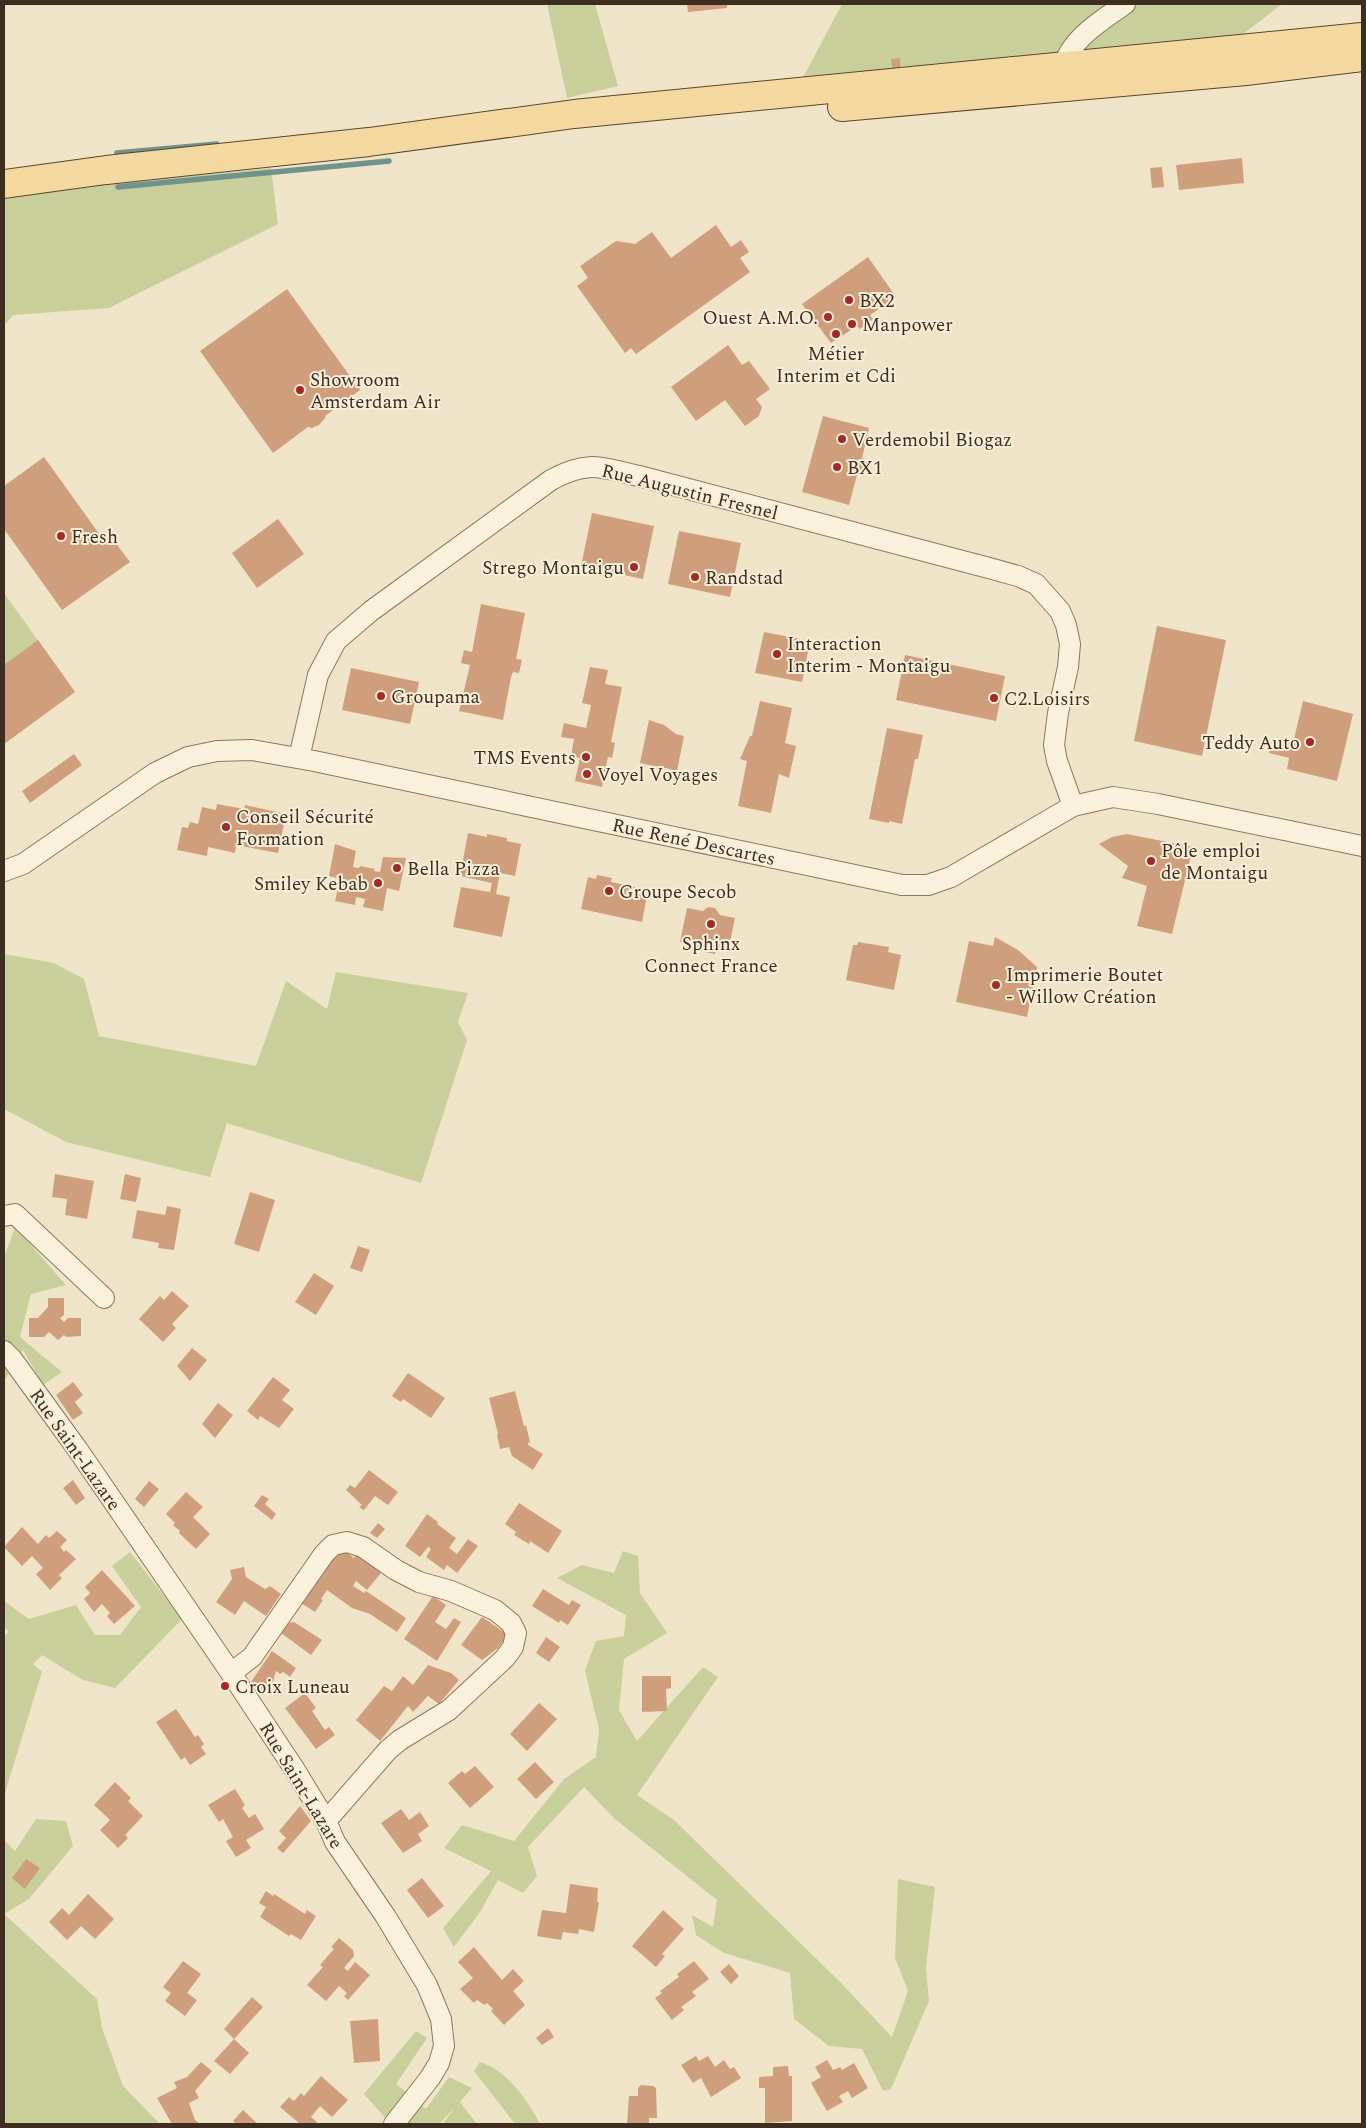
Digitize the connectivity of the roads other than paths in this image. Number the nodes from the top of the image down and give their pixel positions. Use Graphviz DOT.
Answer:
graph roads {
  1 [pos="1125,4"];
  2 [pos="1362,37"];
  3 [pos="1362,57"];
  4 [pos="1063,76"];
  5 [pos="106,170"];
  6 [pos="4,174"];
  7 [pos="4,184"];
  8 [pos="299,758"];
  9 [pos="1073,806"];
  10 [pos="1362,846"];
  11 [pos="4,871"];
  12 [pos="4,1216"];
  13 [pos="104,1298"];
  14 [pos="4,1351"];
  15 [pos="231,1673"];
  16 [pos="326,1821"];
  17 [pos="394,2124"];
  1 -- 4 [label="street"];
  2 -- 4 [label="main road"];
  3 -- 4 [label="main road"];
  4 -- 5 [label="main road"];
  5 -- 6 [label="main road"];
  5 -- 7 [label="main road"];
  8 -- 9 [label="street, Rue René Descartes"];
  8 -- 9 [label="street, Rue Augustin Fresnel"];
  8 -- 11 [label="street"];
  9 -- 10 [label="street, Rue René Descartes"];
  12 -- 13 [label="street"];
  14 -- 15 [label="street, Rue Saint-Lazare"];
  15 -- 16 [label="street, Rue Saint-Lazare"];
  15 -- 16 [label="street"];
  16 -- 17 [label="street, Rue Saint-Lazare"];
}
